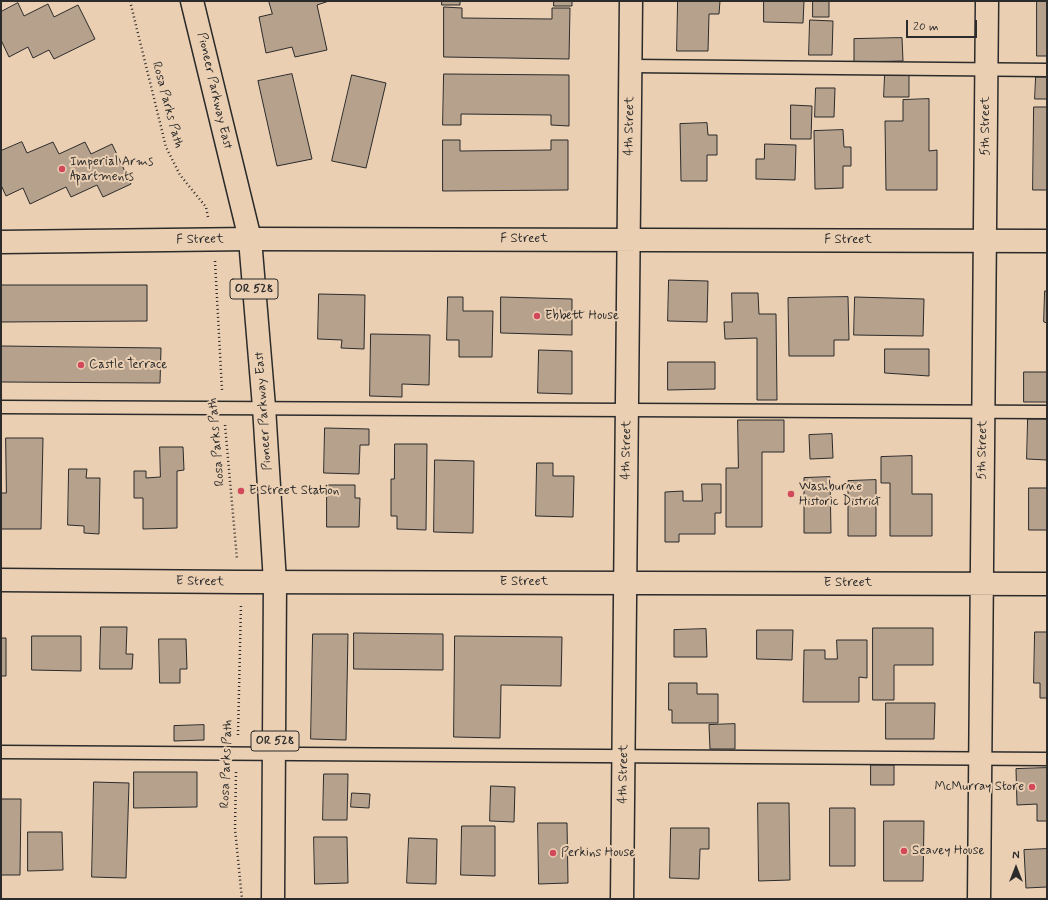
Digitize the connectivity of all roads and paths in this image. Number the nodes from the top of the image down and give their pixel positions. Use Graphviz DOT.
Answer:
graph roads {
  1 [pos="130,1"];
  2 [pos="192,1"];
  3 [pos="631,1"];
  4 [pos="987,1"];
  5 [pos="631,66"];
  6 [pos="986,70"];
  7 [pos="1047,70"];
  8 [pos="250,238"];
  9 [pos="628,239"];
  10 [pos="213,240"];
  11 [pos="986,240"];
  12 [pos="1047,241"];
  13 [pos="1,242"];
  14 [pos="1,407"];
  15 [pos="223,407"];
  16 [pos="264,408"];
  17 [pos="628,410"];
  18 [pos="1047,412"];
  19 [pos="983,413"];
  20 [pos="1,580"];
  21 [pos="239,582"];
  22 [pos="275,582"];
  23 [pos="625,583"];
  24 [pos="981,584"];
  25 [pos="1047,584"];
  26 [pos="1,752"];
  27 [pos="237,753"];
  28 [pos="275,754"];
  29 [pos="624,756"];
  30 [pos="980,759"];
  31 [pos="1047,759"];
  32 [pos="242,899"];
  33 [pos="273,899"];
  34 [pos="622,899"];
  35 [pos="979,899"];
  1 -- 10 [label="path, Rosa Parks Path"];
  2 -- 8 [label="street, Pioneer Parkway East / OR 528"];
  3 -- 5 [label="street, 4th Street"];
  4 -- 6 [label="street, 5th Street"];
  5 -- 6 [label="lane"];
  5 -- 9 [label="street, 4th Street"];
  6 -- 7 [label="lane"];
  6 -- 11 [label="street, 5th Street"];
  8 -- 9 [label="street, F Street"];
  8 -- 10 [label="street, F Street"];
  8 -- 16 [label="street, Pioneer Parkway East / OR 528"];
  9 -- 11 [label="street, F Street"];
  9 -- 17 [label="street, 4th Street"];
  10 -- 13 [label="street, F Street"];
  10 -- 15 [label="path, Rosa Parks Path"];
  11 -- 12 [label="street, F Street"];
  11 -- 19 [label="street, 5th Street"];
  14 -- 15 [label="lane"];
  15 -- 16 [label="lane"];
  15 -- 21 [label="path, Rosa Parks Path"];
  16 -- 17 [label="lane"];
  16 -- 22 [label="street, Pioneer Parkway East / OR 528"];
  17 -- 19 [label="lane"];
  17 -- 23 [label="street, 4th Street"];
  18 -- 19 [label="lane"];
  19 -- 24 [label="street, 5th Street"];
  20 -- 21 [label="street, E Street"];
  21 -- 22 [label="street, E Street"];
  21 -- 27 [label="path, Rosa Parks Path"];
  22 -- 23 [label="street, E Street"];
  22 -- 28 [label="street, Pioneer Parkway East / OR 528"];
  23 -- 24 [label="street, E Street"];
  23 -- 29 [label="street, 4th Street"];
  24 -- 25 [label="street, E Street"];
  24 -- 30 [label="street, 5th Street"];
  26 -- 27 [label="lane"];
  27 -- 28 [label="lane"];
  27 -- 32 [label="path, Rosa Parks Path"];
  28 -- 29 [label="lane"];
  28 -- 33 [label="street, Pioneer Parkway East / OR 528"];
  29 -- 30 [label="lane"];
  29 -- 34 [label="street, 4th Street"];
  30 -- 31 [label="lane"];
  30 -- 35 [label="street, 5th Street"];
}
